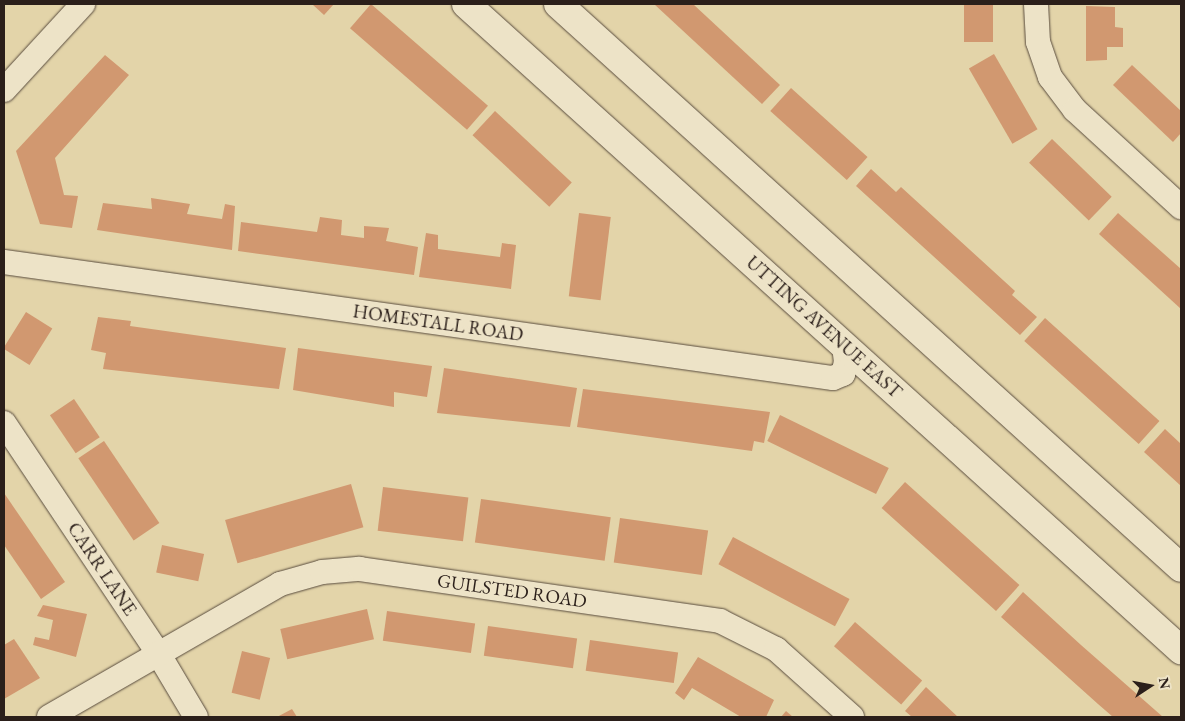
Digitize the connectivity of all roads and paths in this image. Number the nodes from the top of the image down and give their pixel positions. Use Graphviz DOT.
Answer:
graph roads {
  1 [pos="83,4"];
  2 [pos="466,4"];
  3 [pos="558,4"];
  4 [pos="1036,4"];
  5 [pos="4,90"];
  6 [pos="1181,206"];
  7 [pos="4,262"];
  8 [pos="844,344"];
  9 [pos="4,423"];
  10 [pos="1181,568"];
  11 [pos="1181,650"];
  12 [pos="158,653"];
  13 [pos="49,717"];
  14 [pos="196,717"];
  15 [pos="852,717"];
  1 -- 5 [label="street"];
  2 -- 8 [label="street, UTTING AVENUE EAST"];
  3 -- 10 [label="street"];
  4 -- 6 [label="street"];
  7 -- 8 [label="street, HOMESTALL ROAD"];
  8 -- 11 [label="street, UTTING AVENUE EAST"];
  9 -- 12 [label="street, CARR LANE"];
  12 -- 13 [label="street, GUILSTED ROAD"];
  12 -- 14 [label="street, CARR LANE"];
  12 -- 15 [label="street, GUILSTED ROAD"];
}
